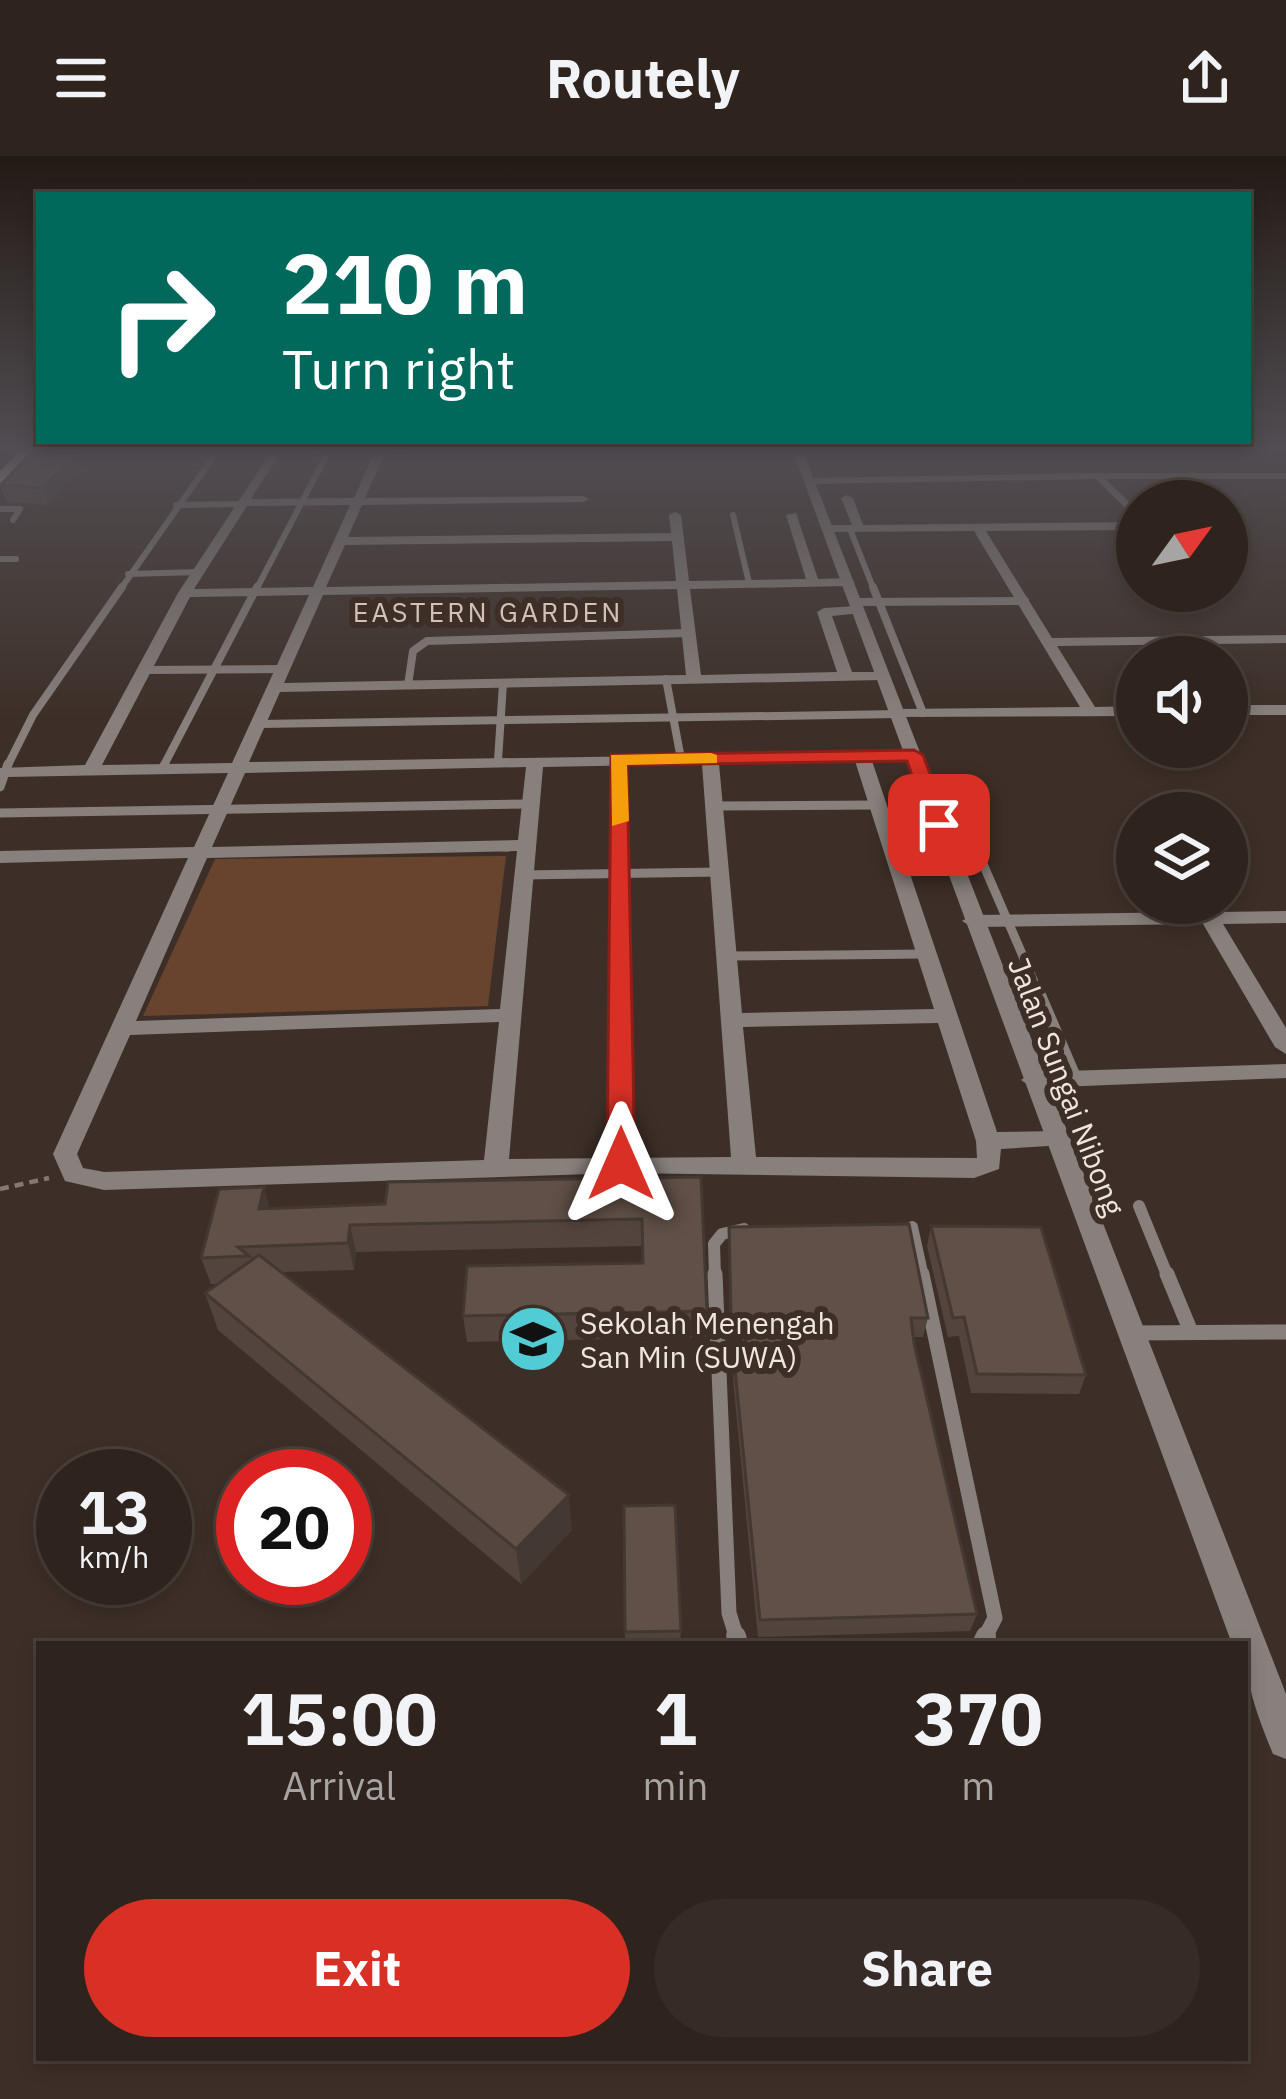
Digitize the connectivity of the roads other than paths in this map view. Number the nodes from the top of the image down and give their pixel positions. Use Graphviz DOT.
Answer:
graph roads {
  1 [pos="152,540"];
  2 [pos="220,540"];
  3 [pos="279,540"];
  4 [pos="452,540"];
  5 [pos="677,540"];
  6 [pos="739,540"];
  7 [pos="799,540"];
  8 [pos="848,540"];
  9 [pos="848,540"];
  10 [pos="986,540"];
  11 [pos="341,541"];
  12 [pos="0,559"];
  13 [pos="16,559"];
  14 [pos="199,572"];
  15 [pos="128,574"];
  16 [pos="813,582"];
  17 [pos="749,583"];
  18 [pos="684,584"];
  19 [pos="318,590"];
  20 [pos="251,592"];
  21 [pos="185,593"];
  22 [pos="860,599"];
  23 [pos="1025,601"];
  24 [pos="687,633"];
  25 [pos="1286,640"];
  26 [pos="1052,642"];
  27 [pos="212,669"];
  28 [pos="284,669"];
  29 [pos="144,670"];
  30 [pos="846,676"];
  31 [pos="882,676"];
  32 [pos="694,678"];
  33 [pos="665,679"];
  34 [pos="503,682"];
  35 [pos="408,685"];
  36 [pos="276,688"];
  37 [pos="1248,710"];
  38 [pos="1285,710"];
  39 [pos="1090,711"];
  40 [pos="1116,711"];
  41 [pos="911,713"];
  42 [pos="673,718"];
  43 [pos="501,720"];
  44 [pos="260,724"];
  45 [pos="914,755"];
  46 [pos="862,756"];
  47 [pos="617,759"];
  48 [pos="681,759"];
  49 [pos="710,759"];
  50 [pos="535,760"];
  51 [pos="498,761"];
  52 [pos="241,767"];
  53 [pos="162,769"];
  54 [pos="91,770"];
  55 [pos="3,779"];
  56 [pos="530,804"];
  57 [pos="878,805"];
  58 [pos="714,806"];
  59 [pos="221,810"];
  60 [pos="0,812"];
  61 [pos="939,825"];
  62 [pos="526,845"];
  63 [pos="201,851"];
  64 [pos="0,857"];
  65 [pos="719,872"];
  66 [pos="620,874"];
  67 [pos="522,875"];
  68 [pos="1248,914"];
  69 [pos="1116,915"];
  70 [pos="1286,917"];
  71 [pos="1007,920"];
  72 [pos="972,921"];
  73 [pos="1214,924"];
  74 [pos="925,953"];
  75 [pos="727,956"];
  76 [pos="507,1016"];
  77 [pos="945,1016"];
  78 [pos="734,1020"];
  79 [pos="122,1028"];
  80 [pos="1286,1047"];
  81 [pos="1286,1071"];
  82 [pos="1076,1079"];
  83 [pos="1033,1080"];
  84 [pos="1055,1139"];
  85 [pos="988,1141"];
  86 [pos="621,1164"];
  87 [pos="744,1166"];
  88 [pos="496,1168"];
  89 [pos="1139,1206"];
  90 [pos="912,1227"];
  91 [pos="771,1230"];
  92 [pos="1191,1332"];
  93 [pos="1286,1332"];
  94 [pos="1129,1333"];
  95 [pos="737,1641"];
  96 [pos="984,1641"];
  97 [pos="1248,1641"];
  98 [pos="1248,1642"];
  99 [pos="1286,1741"];
  1 -- 15 [label="lane"];
  2 -- 14 [label="street"];
  3 -- 20 [label="lane"];
  4 -- 11 [label="street"];
  5 -- 18 [label="street"];
  6 -- 17 [label="lane"];
  7 -- 16 [label="street"];
  8 -- 22 [label="street, Jalan Sungai Nibong"];
  9 -- 22 [label="lane"];
  10 -- 23 [label="street"];
  11 -- 19 [label="street"];
  12 -- 13 [label="lane"];
  14 -- 15 [label="lane"];
  14 -- 21 [label="street"];
  15 -- 55 [label="lane"];
  16 -- 17 [label="street"];
  16 -- 22 [label="street"];
  17 -- 18 [label="street"];
  18 -- 19 [label="street"];
  18 -- 24 [label="street"];
  19 -- 20 [label="street"];
  19 -- 28 [label="street"];
  20 -- 21 [label="street"];
  20 -- 27 [label="lane"];
  21 -- 29 [label="street"];
  22 -- 23 [label="lane"];
  22 -- 30 [label="street"];
  22 -- 31 [label="street, Jalan Sungai Nibong"];
  22 -- 41 [label="lane"];
  23 -- 26 [label="street"];
  24 -- 32 [label="street"];
  24 -- 35 [label="lane"];
  25 -- 26 [label="street"];
  26 -- 39 [label="street"];
  27 -- 28 [label="lane"];
  27 -- 29 [label="lane"];
  27 -- 53 [label="lane"];
  28 -- 36 [label="street"];
  29 -- 54 [label="street"];
  30 -- 31 [label="street"];
  30 -- 32 [label="street"];
  31 -- 41 [label="street, Jalan Sungai Nibong"];
  32 -- 33 [label="street"];
  33 -- 34 [label="street"];
  33 -- 42 [label="lane"];
  34 -- 35 [label="street"];
  34 -- 43 [label="lane"];
  35 -- 36 [label="street"];
  36 -- 44 [label="street"];
  37 -- 38 [label="street"];
  39 -- 40 [label="street"];
  39 -- 41 [label="street"];
  41 -- 42 [label="lane"];
  41 -- 45 [label="street, Jalan Sungai Nibong"];
  42 -- 43 [label="lane"];
  42 -- 48 [label="lane"];
  43 -- 44 [label="lane"];
  43 -- 51 [label="lane"];
  44 -- 52 [label="street"];
  45 -- 46 [label="street"];
  45 -- 61 [label="street, Jalan Sungai Nibong"];
  46 -- 49 [label="street"];
  46 -- 57 [label="street"];
  47 -- 48 [label="street"];
  47 -- 50 [label="street"];
  47 -- 66 [label="lane"];
  48 -- 49 [label="street"];
  49 -- 58 [label="street"];
  50 -- 51 [label="street"];
  50 -- 56 [label="street"];
  51 -- 52 [label="street"];
  52 -- 53 [label="street"];
  52 -- 59 [label="street"];
  53 -- 54 [label="street"];
  54 -- 55 [label="street"];
  56 -- 59 [label="lane"];
  56 -- 62 [label="street"];
  57 -- 58 [label="lane"];
  57 -- 74 [label="street"];
  58 -- 65 [label="street"];
  59 -- 60 [label="lane"];
  59 -- 63 [label="street"];
  61 -- 71 [label="lane"];
  61 -- 72 [label="street, Jalan Sungai Nibong"];
  62 -- 63 [label="street"];
  62 -- 67 [label="street"];
  63 -- 64 [label="street"];
  63 -- 79 [label="street"];
  65 -- 66 [label="lane"];
  65 -- 75 [label="street"];
  66 -- 67 [label="lane"];
  66 -- 86 [label="lane"];
  67 -- 76 [label="street"];
  68 -- 70 [label="street"];
  69 -- 71 [label="street"];
  71 -- 72 [label="street"];
  71 -- 82 [label="lane"];
  72 -- 83 [label="street, Jalan Sungai Nibong"];
  73 -- 80 [label="street"];
  74 -- 75 [label="lane"];
  74 -- 77 [label="street"];
  75 -- 78 [label="street"];
  76 -- 79 [label="street"];
  76 -- 88 [label="street"];
  77 -- 78 [label="street"];
  77 -- 85 [label="street"];
  78 -- 87 [label="street"];
  79 -- 88 [label="street"];
  81 -- 82 [label="street"];
  82 -- 83 [label="street"];
  83 -- 84 [label="street, Jalan Sungai Nibong"];
  84 -- 85 [label="street"];
  84 -- 94 [label="street, Jalan Sungai Nibong"];
  85 -- 87 [label="street"];
  86 -- 87 [label="street"];
  86 -- 88 [label="street"];
  89 -- 92 [label="lane"];
  90 -- 96 [label="lane"];
  91 -- 95 [label="lane"];
  92 -- 93 [label="lane"];
  92 -- 94 [label="lane"];
  94 -- 97 [label="street, Jalan Sungai Nibong"];
  98 -- 99 [label="street, Jalan Sungai Nibong"];
}
